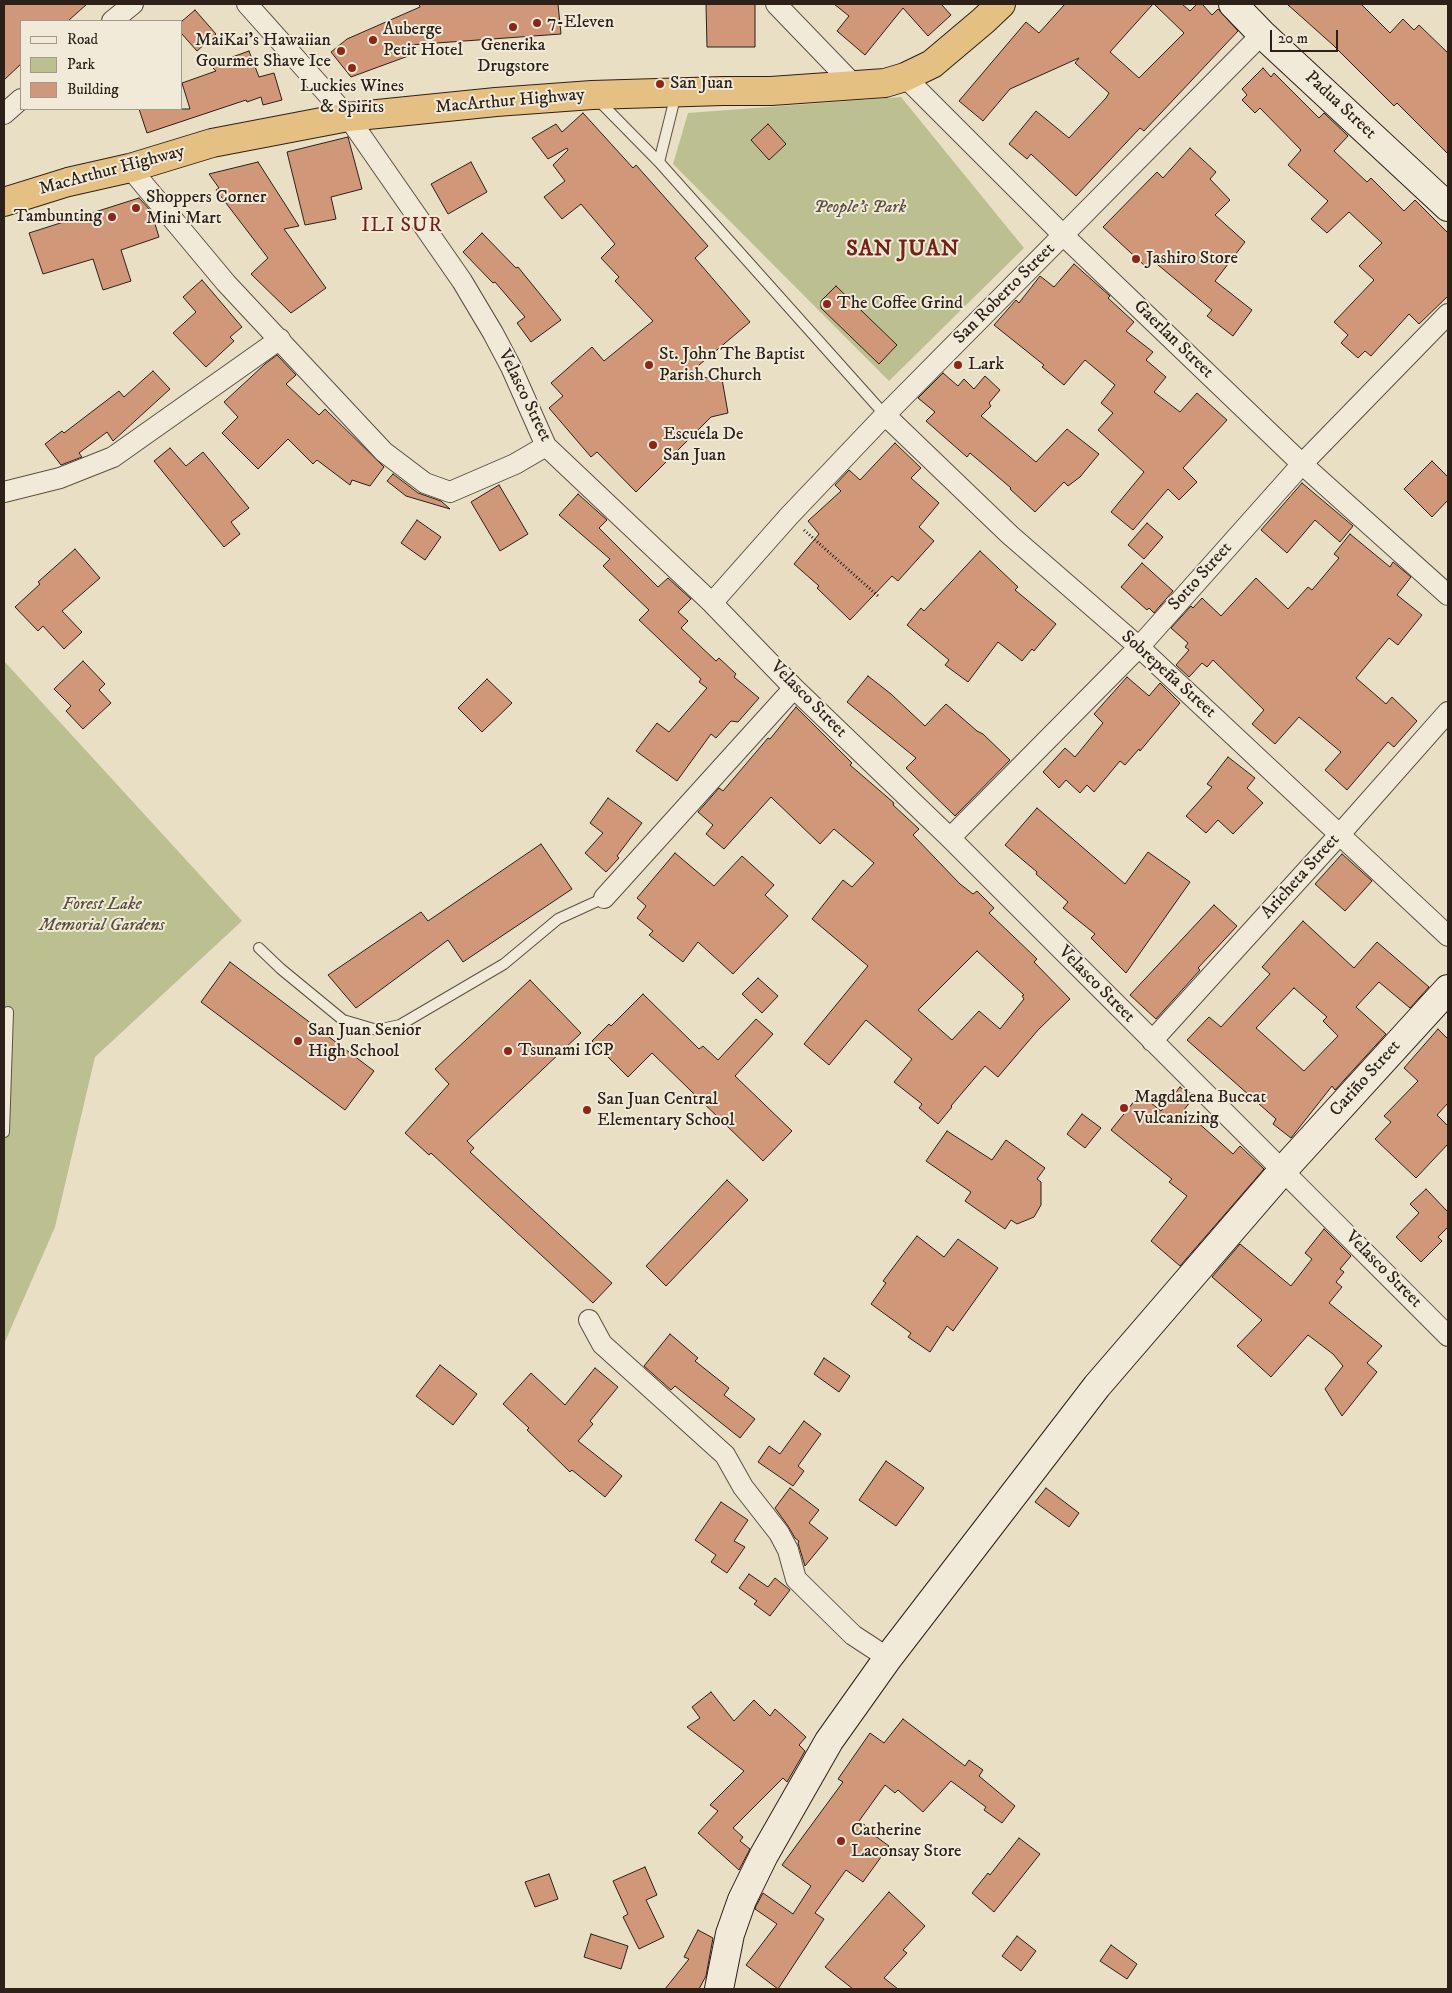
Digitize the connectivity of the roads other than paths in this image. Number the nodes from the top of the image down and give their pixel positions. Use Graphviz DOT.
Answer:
graph roads {
  1 [pos="133,4"];
  2 [pos="247,4"];
  3 [pos="776,4"];
  4 [pos="1001,4"];
  5 [pos="1233,4"];
  6 [pos="113,20"];
  7 [pos="1262,34"];
  8 [pos="905,77"];
  9 [pos="854,85"];
  10 [pos="676,93"];
  11 [pos="592,95"];
  12 [pos="20,100"];
  13 [pos="4,114"];
  14 [pos="348,117"];
  15 [pos="659,162"];
  16 [pos="130,168"];
  17 [pos="4,202"];
  18 [pos="1448,206"];
  19 [pos="1063,235"];
  20 [pos="1448,314"];
  21 [pos="280,339"];
  22 [pos="885,415"];
  23 [pos="546,446"];
  24 [pos="1302,464"];
  25 [pos="4,492"];
  26 [pos="1448,595"];
  27 [pos="712,603"];
  28 [pos="1139,648"];
  29 [pos="794,688"];
  30 [pos="1448,712"];
  31 [pos="1340,834"];
  32 [pos="950,838"];
  33 [pos="604,898"];
  34 [pos="1448,936"];
  35 [pos="259,948"];
  36 [pos="1448,989"];
  37 [pos="8,1012"];
  38 [pos="1152,1041"];
  39 [pos="4,1132"];
  40 [pos="1284,1170"];
  41 [pos="589,1320"];
  42 [pos="1448,1336"];
  43 [pos="888,1658"];
  44 [pos="720,1989"];
  1 -- 6 [label="street"];
  2 -- 14 [label="street, Velasco Street"];
  3 -- 9 [label="street"];
  4 -- 8 [label="highway, MacArthur Highway"];
  5 -- 7 [label="street, Padua Street"];
  7 -- 18 [label="street, Padua Street"];
  7 -- 19 [label="street, San Roberto Street"];
  8 -- 9 [label="highway, MacArthur Highway"];
  8 -- 19 [label="street, Gaerlan Street"];
  9 -- 10 [label="highway, MacArthur Highway"];
  10 -- 11 [label="highway, MacArthur Highway"];
  10 -- 15 [label="lane"];
  11 -- 14 [label="highway, MacArthur Highway"];
  11 -- 15 [label="lane"];
  12 -- 13 [label="street"];
  14 -- 16 [label="highway, MacArthur Highway"];
  14 -- 23 [label="street, Velasco Street"];
  15 -- 22 [label="lane"];
  16 -- 17 [label="highway, MacArthur Highway"];
  16 -- 21 [label="street"];
  19 -- 22 [label="street, San Roberto Street"];
  19 -- 24 [label="street, Gaerlan Street"];
  20 -- 24 [label="street, Sotto Street"];
  21 -- 23 [label="street"];
  21 -- 25 [label="street"];
  22 -- 27 [label="street, San Roberto Street"];
  22 -- 28 [label="street, Sobrepeña Street"];
  23 -- 27 [label="street, Velasco Street"];
  24 -- 26 [label="street, Gaerlan Street"];
  24 -- 28 [label="street, Sotto Street"];
  27 -- 29 [label="street, Velasco Street"];
  28 -- 31 [label="street, Sobrepeña Street"];
  28 -- 32 [label="street, Sotto Street"];
  29 -- 32 [label="street, Velasco Street"];
  29 -- 33 [label="street"];
  30 -- 31 [label="street, Aricheta Street"];
  31 -- 34 [label="street, Sobrepeña Street"];
  31 -- 38 [label="street, Aricheta Street"];
  32 -- 38 [label="street, Velasco Street"];
  33 -- 35 [label="lane"];
  36 -- 40 [label="street, Cariño Street"];
  37 -- 39 [label="lane"];
  38 -- 40 [label="street, Velasco Street"];
  40 -- 42 [label="street, Velasco Street"];
  40 -- 43 [label="street, Cariño Street"];
  41 -- 43 [label="street"];
  43 -- 44 [label="street, Cariño Street"];
}
